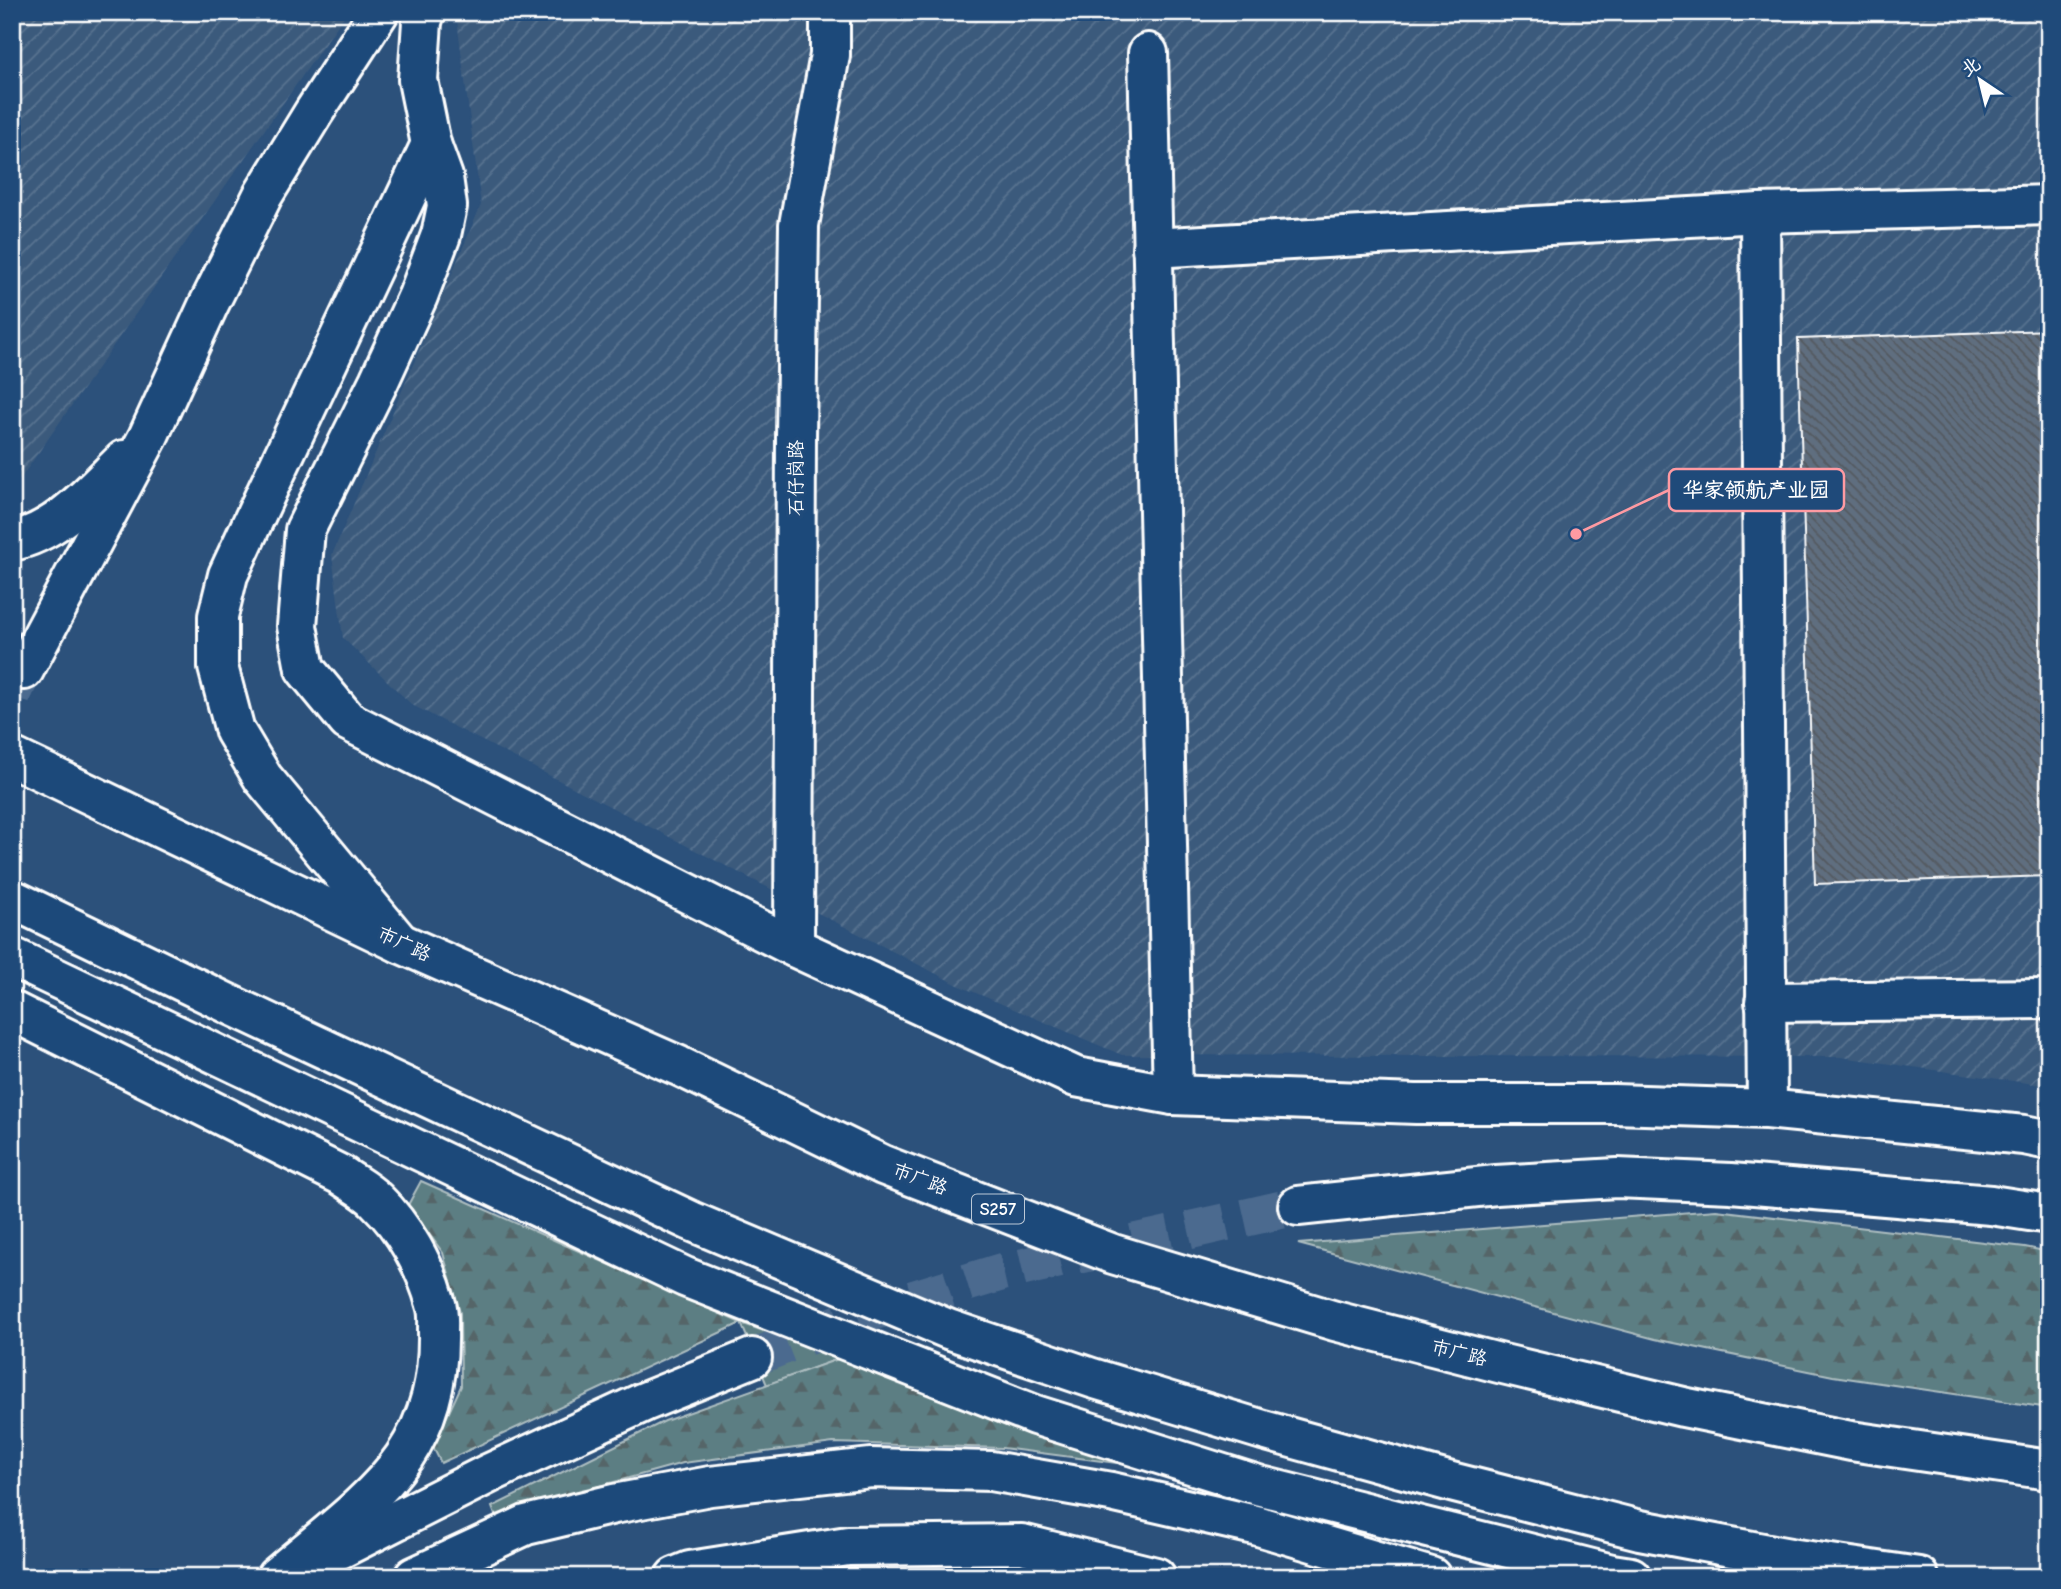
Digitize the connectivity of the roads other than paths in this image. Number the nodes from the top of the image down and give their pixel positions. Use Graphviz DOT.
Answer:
graph roads {
  1 [pos="379,12"];
  2 [pos="425,12"];
  3 [pos="830,12"];
  4 [pos="1148,53"];
  5 [pos="431,144"];
  6 [pos="2049,205"];
  7 [pos="1760,214"];
  8 [pos="1152,248"];
  9 [pos="148,437"];
  10 [pos="12,541"];
  11 [pos="24,670"];
  12 [pos="12,757"];
  13 [pos="12,899"];
  14 [pos="400,943"];
  15 [pos="794,947"];
  16 [pos="12,957"];
  17 [pos="2049,999"];
  18 [pos="1765,1002"];
  19 [pos="12,1011"];
  20 [pos="1174,1096"];
  21 [pos="1767,1109"];
  22 [pos="2049,1140"];
  23 [pos="1298,1206"];
  24 [pos="2049,1214"];
  25 [pos="752,1358"];
  26 [pos="2049,1470"];
  27 [pos="276,1577"];
  28 [pos="285,1577"];
  29 [pos="414,1577"];
  30 [pos="676,1577"];
  31 [pos="1156,1577"];
  32 [pos="1431,1577"];
  33 [pos="1631,1577"];
  34 [pos="1919,1577"];
  1 -- 9 [label="main road"];
  2 -- 5 [label="main road"];
  3 -- 15 [label="main road, 石仔岗路"];
  4 -- 8 [label="main road"];
  5 -- 14 [label="main road"];
  5 -- 15 [label="main road"];
  6 -- 7 [label="main road"];
  7 -- 8 [label="main road"];
  7 -- 18 [label="main road"];
  8 -- 20 [label="main road"];
  9 -- 10 [label="main road"];
  9 -- 11 [label="main road"];
  12 -- 14 [label="main road, 市广路 / S257"];
  13 -- 34 [label="main road"];
  14 -- 26 [label="main road, 市广路 / S257"];
  15 -- 20 [label="main road"];
  16 -- 33 [label="main road"];
  17 -- 18 [label="main road"];
  18 -- 21 [label="main road"];
  19 -- 27 [label="main road"];
  20 -- 21 [label="main road"];
  21 -- 22 [label="main road"];
  23 -- 24 [label="main road"];
  25 -- 28 [label="main road"];
  29 -- 32 [label="main road"];
  30 -- 31 [label="main road"];
}
